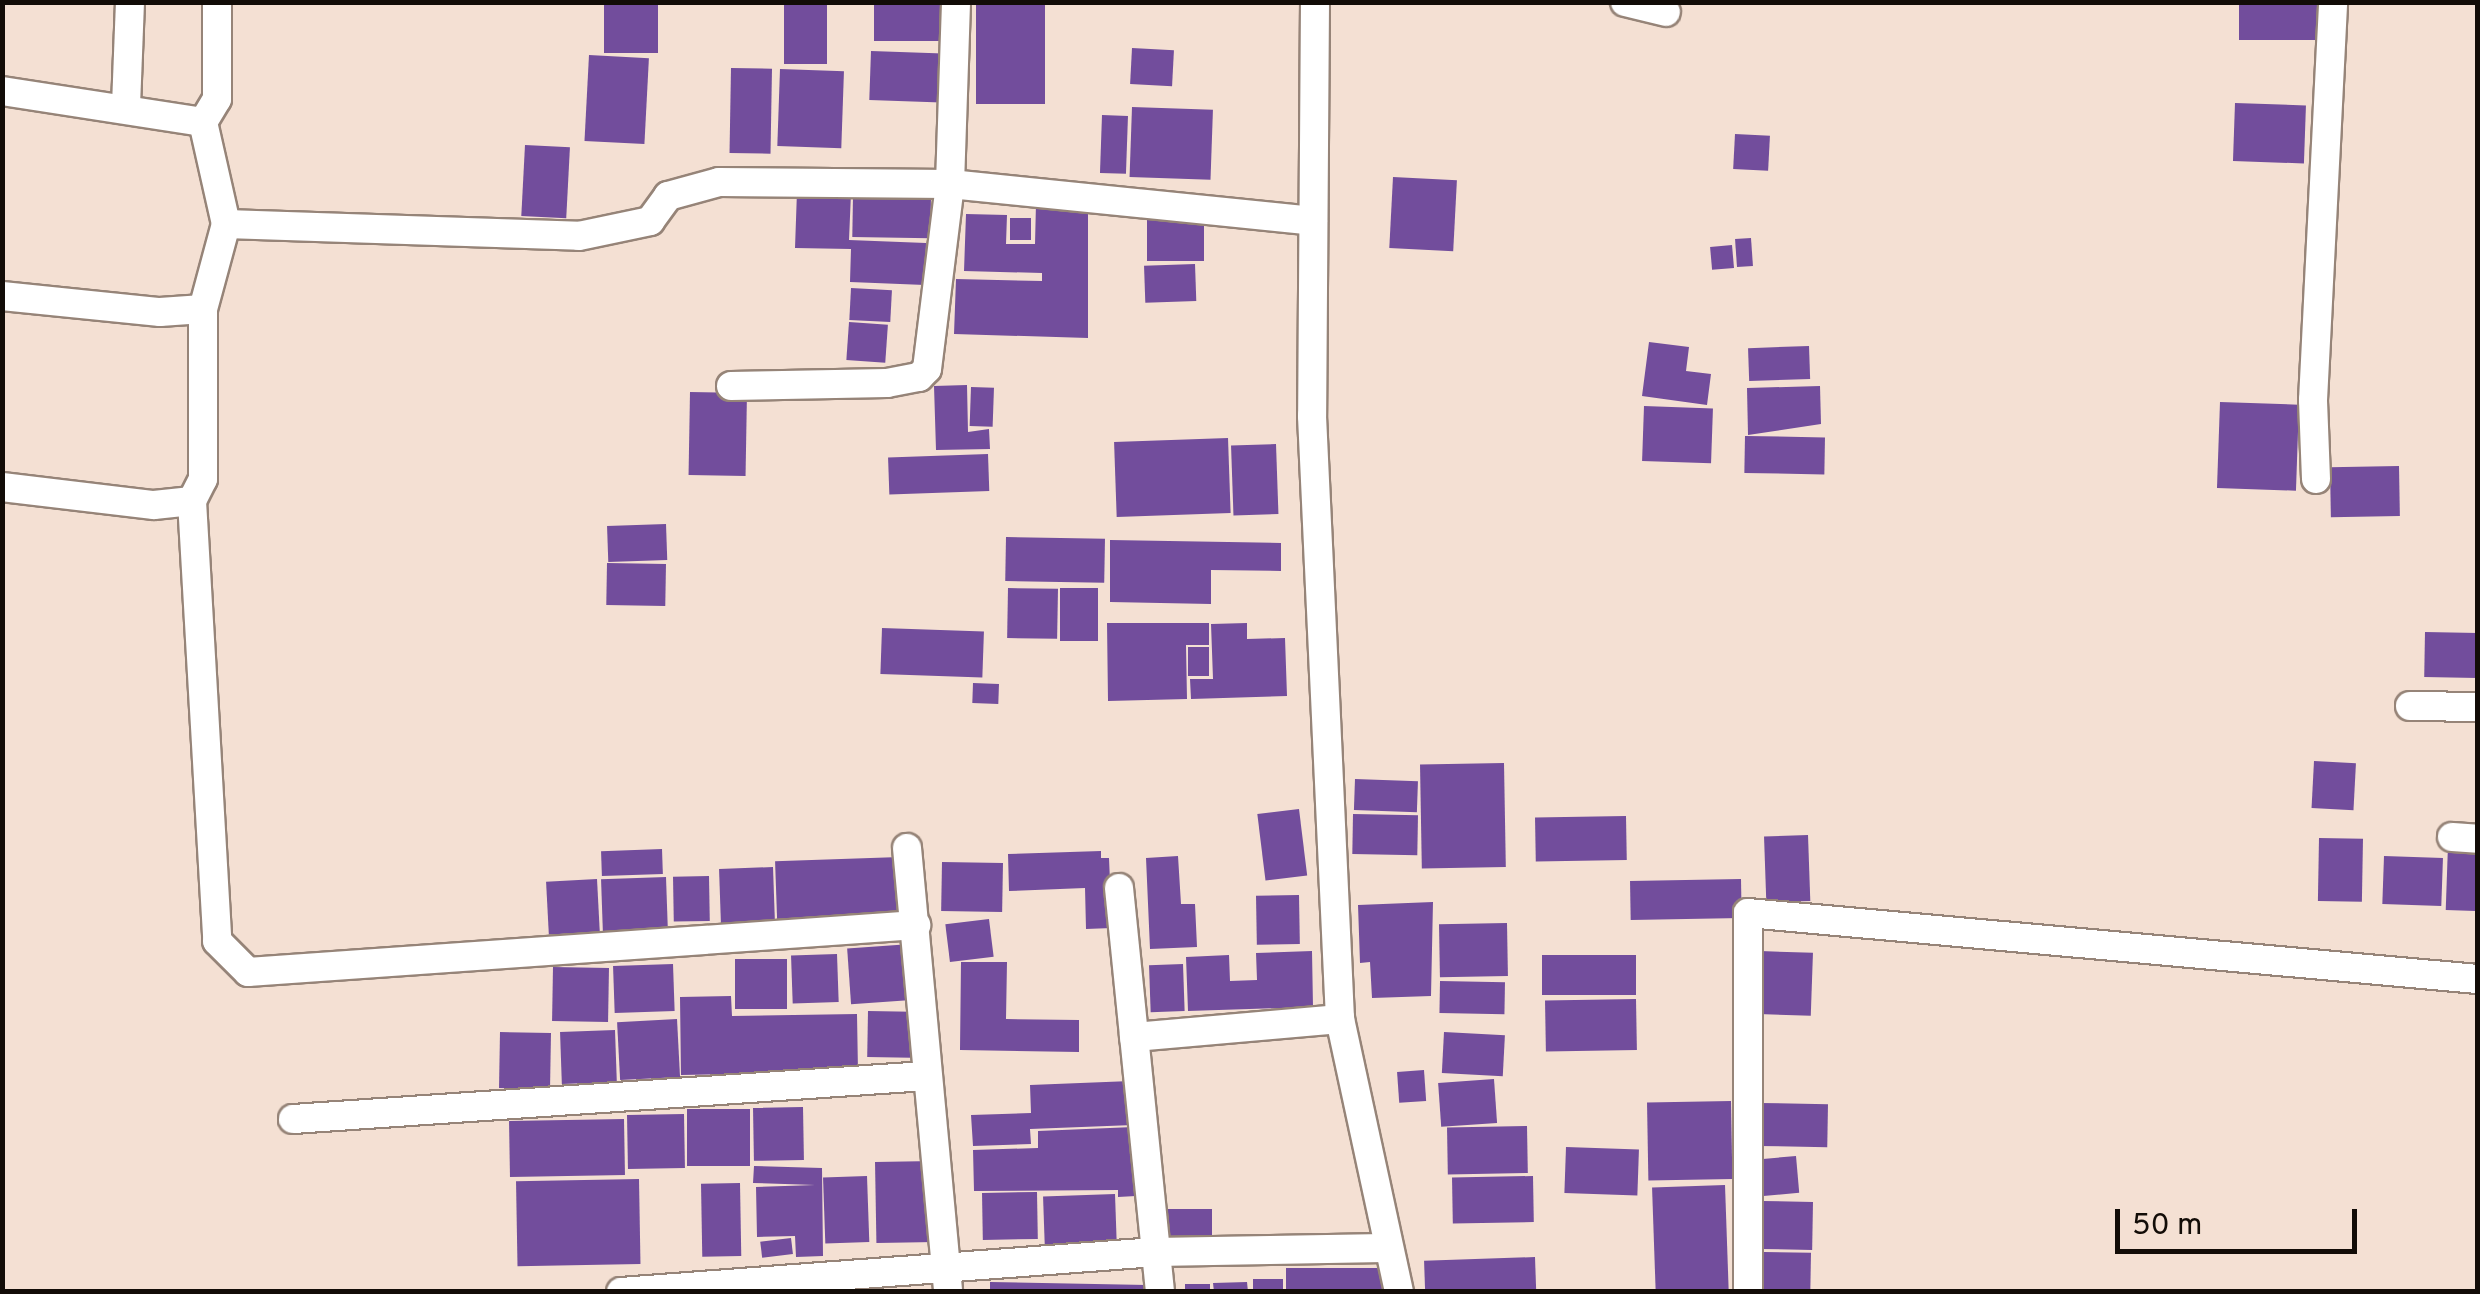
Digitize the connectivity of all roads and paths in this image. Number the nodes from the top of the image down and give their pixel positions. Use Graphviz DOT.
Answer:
graph roads {
  1 [pos="130,2"];
  2 [pos="217,2"];
  3 [pos="956,2"];
  4 [pos="1314,2"];
  5 [pos="1624,2"];
  6 [pos="2333,2"];
  7 [pos="1666,12"];
  8 [pos="2,92"];
  9 [pos="126,106"];
  10 [pos="203,122"];
  11 [pos="950,184"];
  12 [pos="1313,221"];
  13 [pos="226,224"];
  14 [pos="2,296"];
  15 [pos="203,309"];
  16 [pos="730,386"];
  17 [pos="2316,480"];
  18 [pos="2,486"];
  19 [pos="192,502"];
  20 [pos="2410,706"];
  21 [pos="2478,707"];
  22 [pos="907,848"];
  23 [pos="1119,888"];
  24 [pos="916,925"];
  25 [pos="2478,979"];
  26 [pos="1340,1019"];
  27 [pos="1134,1037"];
  28 [pos="926,1076"];
  29 [pos="293,1119"];
  30 [pos="1385,1248"];
  31 [pos="1155,1252"];
  32 [pos="947,1282"];
  33 [pos="622,1292"];
  34 [pos="1160,1292"];
  35 [pos="1399,1292"];
  36 [pos="1748,1292"];
  1 -- 9 [label="street"];
  2 -- 10 [label="street"];
  3 -- 11 [label="street"];
  4 -- 12 [label="street"];
  5 -- 7 [label="street"];
  6 -- 17 [label="street"];
  8 -- 9 [label="street"];
  9 -- 10 [label="street"];
  10 -- 13 [label="street"];
  11 -- 12 [label="street"];
  11 -- 13 [label="street"];
  11 -- 16 [label="street"];
  12 -- 26 [label="street"];
  13 -- 15 [label="street"];
  14 -- 15 [label="street"];
  15 -- 19 [label="street"];
  18 -- 19 [label="street"];
  19 -- 24 [label="street"];
  20 -- 21 [label="street"];
  22 -- 24 [label="street"];
  23 -- 27 [label="street"];
  24 -- 28 [label="street"];
  25 -- 36 [label="street"];
  26 -- 27 [label="street"];
  26 -- 30 [label="street"];
  27 -- 31 [label="street"];
  28 -- 29 [label="street"];
  28 -- 32 [label="street"];
  30 -- 31 [label="street"];
  30 -- 35 [label="street"];
  31 -- 32 [label="street"];
  31 -- 34 [label="street"];
  32 -- 33 [label="street"];
}
